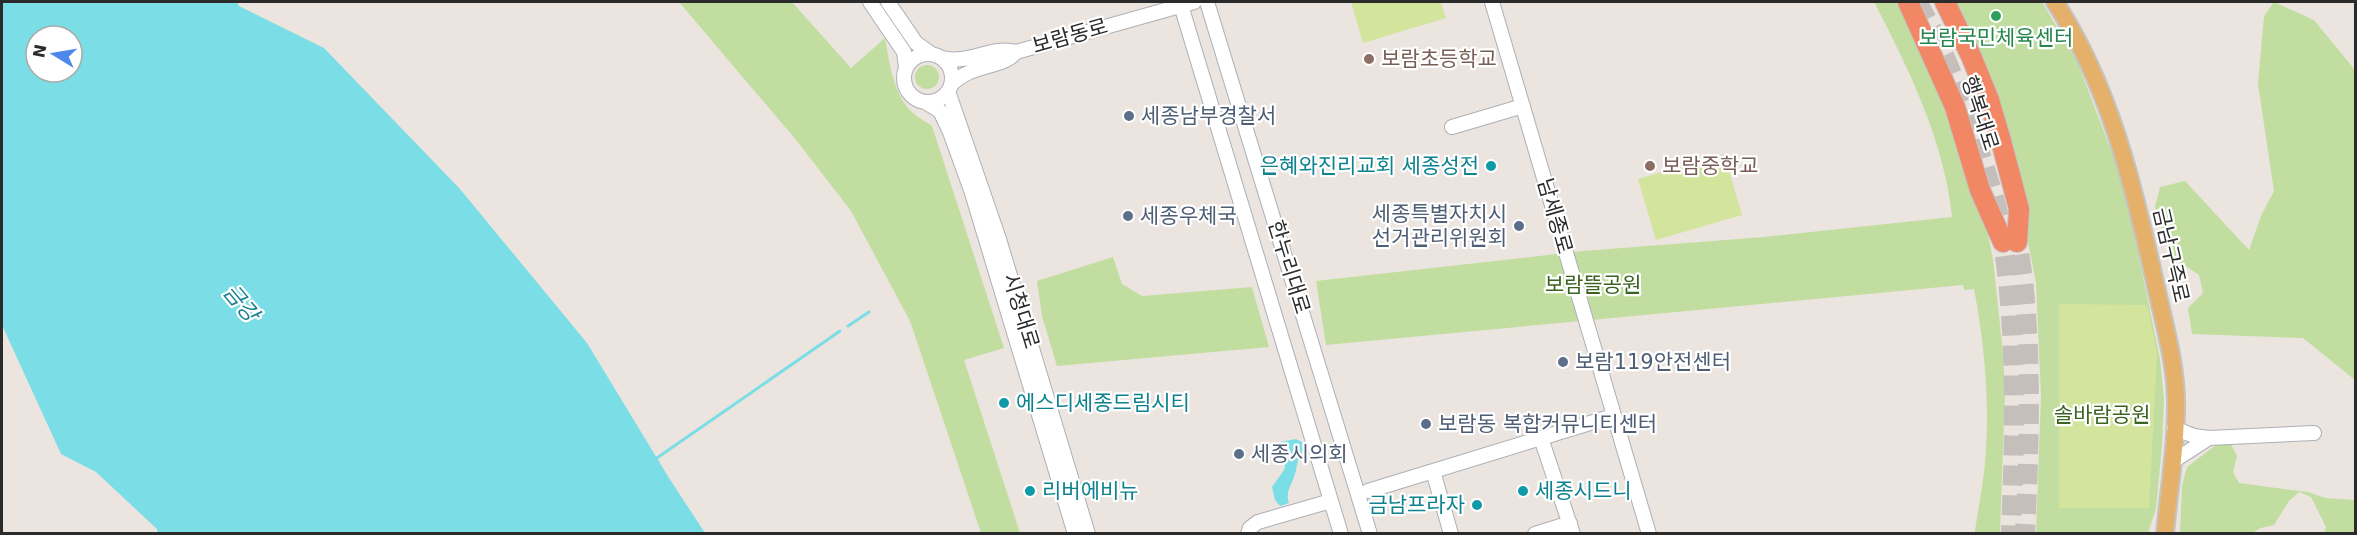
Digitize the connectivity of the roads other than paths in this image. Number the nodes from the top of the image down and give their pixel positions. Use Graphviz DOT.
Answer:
graph roads {
  1 [pos="870,2"];
  2 [pos="888,2"];
  3 [pos="1207,2"];
  4 [pos="1492,2"];
  5 [pos="1908,2"];
  6 [pos="1945,2"];
  7 [pos="2055,2"];
  8 [pos="1185,3"];
  9 [pos="1016,51"];
  10 [pos="930,53"];
  11 [pos="943,58"];
  12 [pos="906,68"];
  13 [pos="950,88"];
  14 [pos="925,102"];
  15 [pos="1523,106"];
  16 [pos="1452,127"];
  17 [pos="1613,416"];
  18 [pos="2174,428"];
  19 [pos="2314,433"];
  20 [pos="1541,438"];
  21 [pos="2209,438"];
  22 [pos="2172,462"];
  23 [pos="1433,471"];
  24 [pos="1351,474"];
  25 [pos="1368,491"];
  26 [pos="1331,501"];
  27 [pos="1365,516"];
  28 [pos="1571,528"];
  29 [pos="1075,534"];
  30 [pos="1088,534"];
  31 [pos="1248,534"];
  32 [pos="1341,534"];
  33 [pos="1370,534"];
  34 [pos="1451,534"];
  35 [pos="1534,534"];
  36 [pos="1649,534"];
  37 [pos="2164,534"];
  1 -- 12 [label="street"];
  2 -- 10 [label="street"];
  3 -- 24 [label="street, 한누리대로"];
  4 -- 15 [label="street, 남세종로"];
  5 -- 6 [label="highway, 행복대로"];
  7 -- 18 [label="main road, 금남구즉로"];
  8 -- 9 [label="street, 보람동로"];
  8 -- 26 [label="street, 한누리대로"];
  9 -- 11 [label="street"];
  9 -- 13 [label="street"];
  10 -- 11 [label="street"];
  10 -- 12 [label="street"];
  11 -- 13 [label="street"];
  12 -- 14 [label="street"];
  13 -- 14 [label="street"];
  13 -- 30 [label="street, 시청대로"];
  14 -- 29 [label="street, 시청대로"];
  15 -- 16 [label="street"];
  15 -- 17 [label="street, 남세종로"];
  17 -- 20 [label="street"];
  17 -- 36 [label="street, 남세종로"];
  18 -- 21 [label="street"];
  18 -- 22 [label="main road, 금남구즉로"];
  19 -- 21 [label="street"];
  20 -- 23 [label="street"];
  20 -- 28 [label="street"];
  21 -- 22 [label="street"];
  22 -- 37 [label="main road, 금남구즉로"];
  23 -- 25 [label="street"];
  23 -- 34 [label="street"];
  24 -- 25 [label="street"];
  24 -- 27 [label="street, 한누리대로"];
  25 -- 27 [label="street"];
  26 -- 31 [label="street"];
  26 -- 32 [label="street, 한누리대로"];
  27 -- 33 [label="street, 한누리대로"];
  28 -- 35 [label="street"];
}
